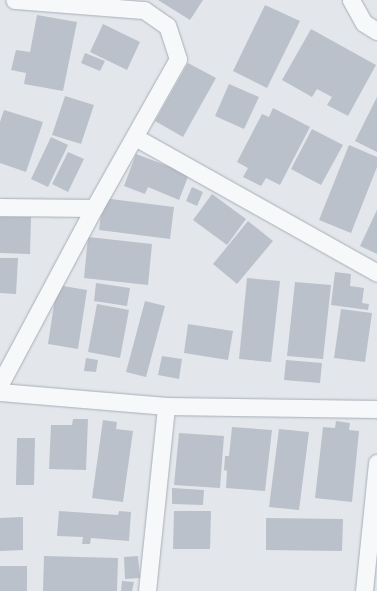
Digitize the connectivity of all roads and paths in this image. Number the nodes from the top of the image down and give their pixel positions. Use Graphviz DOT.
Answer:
graph roads {
  1 [pos="14,0"];
  2 [pos="351,0"];
  3 [pos="112,5"];
  4 [pos="377,31"];
  5 [pos="135,136"];
  6 [pos="0,207"];
  7 [pos="94,208"];
  8 [pos="377,273"];
  9 [pos="0,384"];
  10 [pos="0,392"];
  11 [pos="166,406"];
  12 [pos="377,409"];
  13 [pos="377,463"];
  14 [pos="147,591"];
  15 [pos="364,591"];
  1 -- 3 [label="street"];
  2 -- 4 [label="street"];
  3 -- 5 [label="street"];
  5 -- 7 [label="street"];
  5 -- 8 [label="street"];
  6 -- 7 [label="street"];
  7 -- 9 [label="street"];
  10 -- 11 [label="street"];
  11 -- 12 [label="street"];
  11 -- 14 [label="street"];
  13 -- 15 [label="street"];
}
